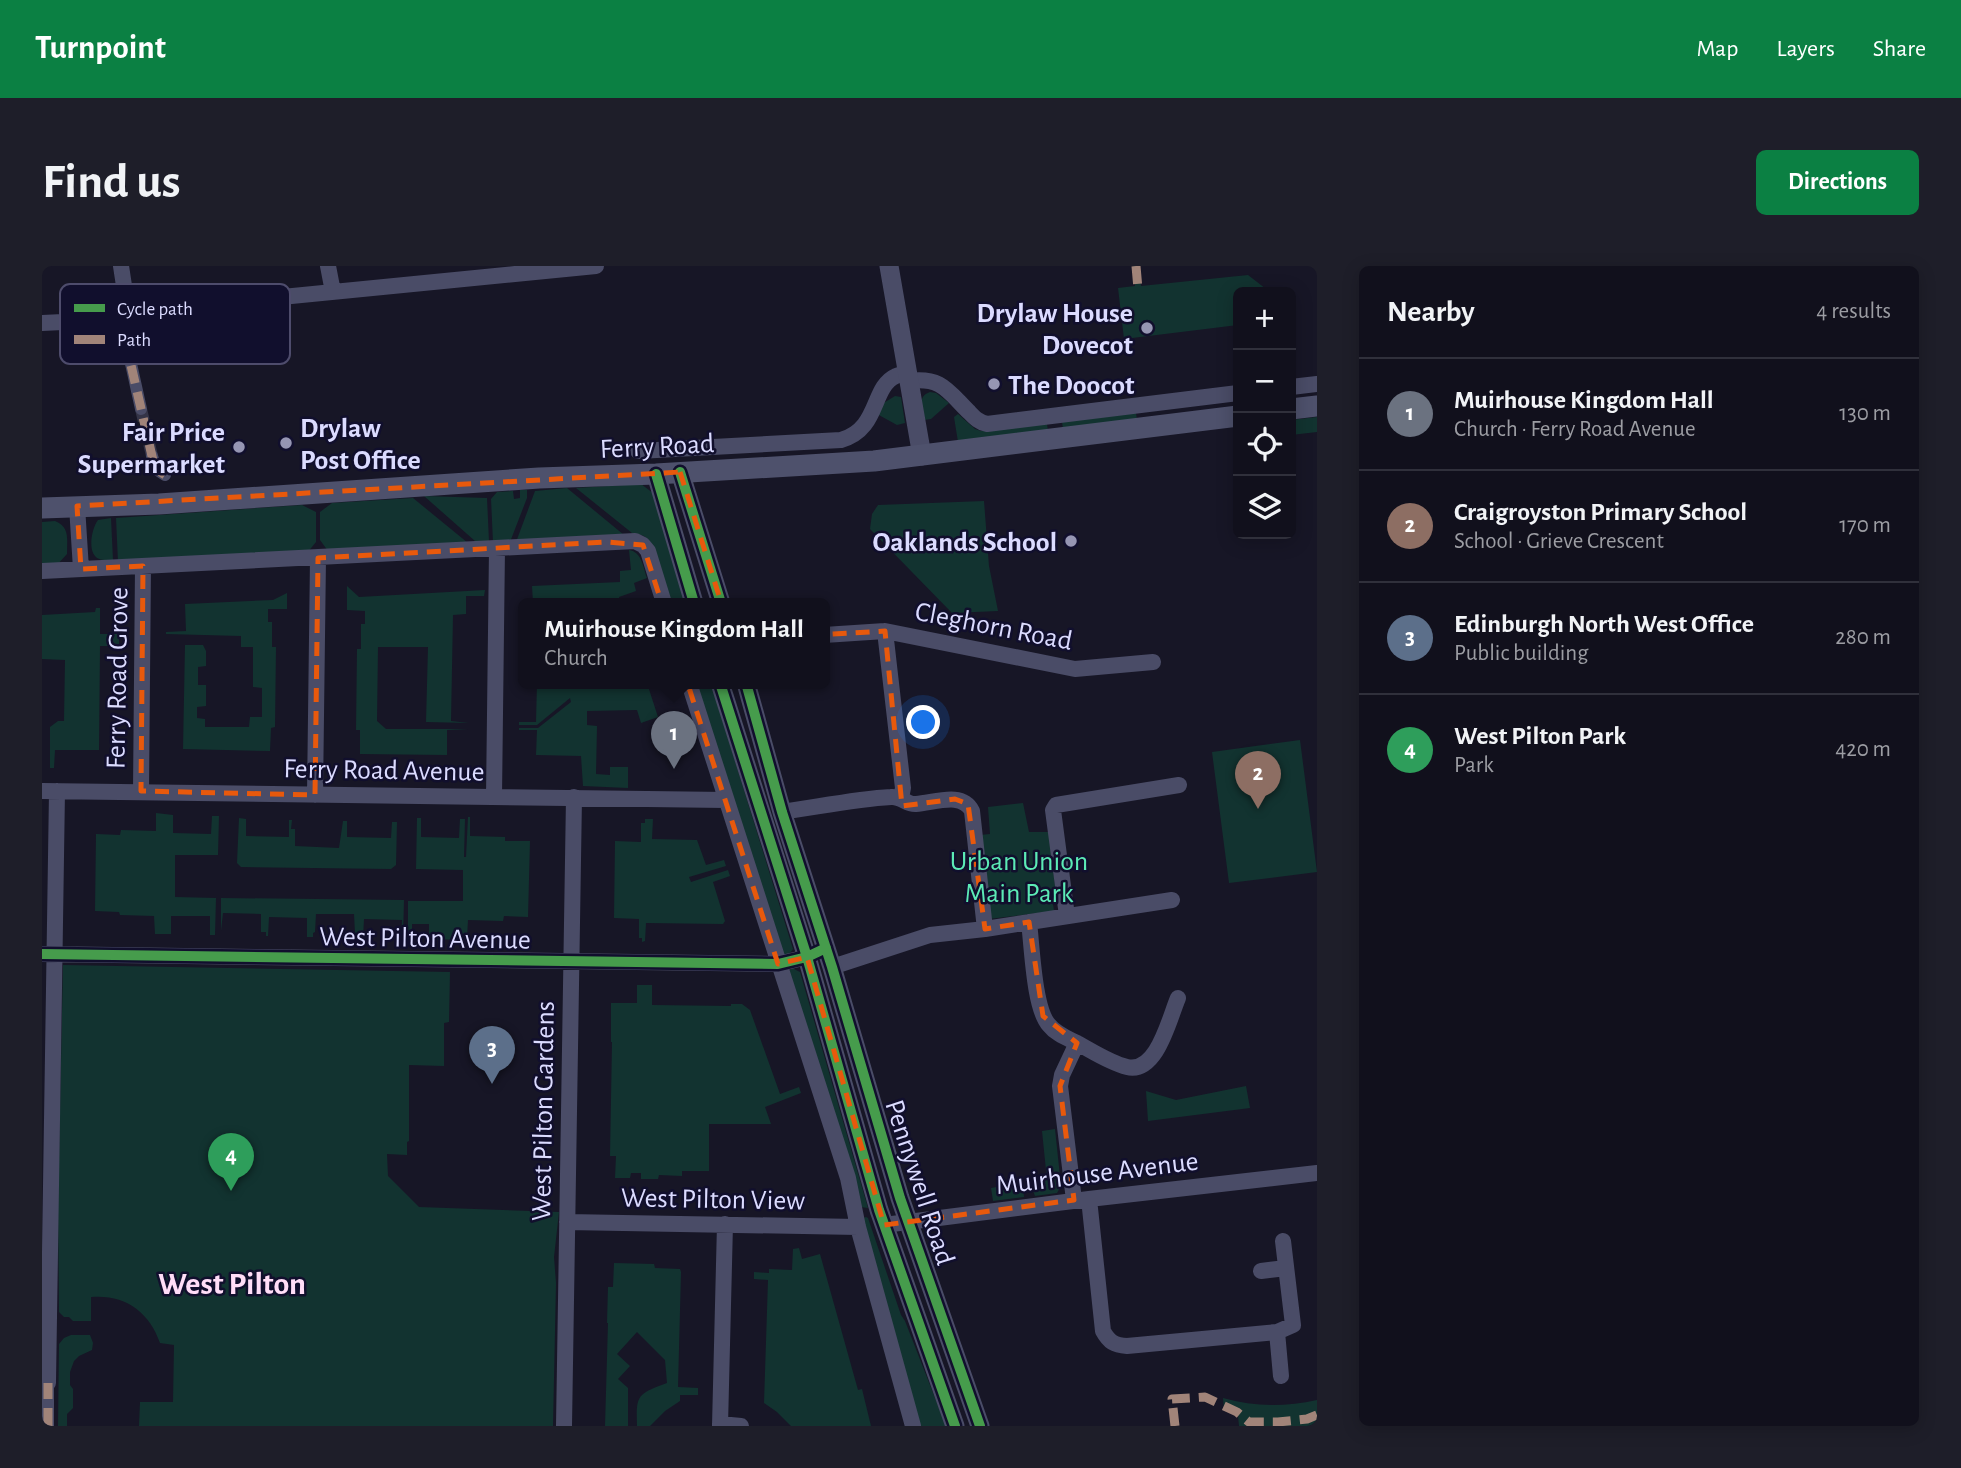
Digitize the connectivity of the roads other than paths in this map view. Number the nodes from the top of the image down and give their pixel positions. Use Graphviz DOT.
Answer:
graph roads {
  1 [pos="121,266"];
  2 [pos="328,266"];
  3 [pos="596,266"];
  4 [pos="889,266"];
  5 [pos="537,269"];
  6 [pos="122,284"];
  7 [pos="333,292"];
  8 [pos="290,296"];
  9 [pos="60,321"];
  10 [pos="42,323"];
  11 [pos="131,364"];
  12 [pos="908,377"];
  13 [pos="1317,384"];
  14 [pos="1296,386"];
  15 [pos="1233,394"];
  16 [pos="1317,406"];
  17 [pos="1296,408"];
  18 [pos="141,410"];
  19 [pos="1233,417"];
  20 [pos="638,451"];
  21 [pos="152,456"];
  22 [pos="922,456"];
  23 [pos="680,472"];
  24 [pos="656,474"];
  25 [pos="165,475"];
  26 [pos="78,506"];
  27 [pos="42,508"];
  28 [pos="497,548"];
  29 [pos="318,558"];
  30 [pos="144,566"];
  31 [pos="81,569"];
  32 [pos="42,571"];
  33 [pos="662,598"];
  34 [pos="693,598"];
  35 [pos="719,598"];
  36 [pos="885,631"];
  37 [pos="830,635"];
  38 [pos="1153,662"];
  39 [pos="692,689"];
  40 [pos="722,689"];
  41 [pos="748,689"];
  42 [pos="1179,785"];
  43 [pos="49,791"];
  44 [pos="141,792"];
  45 [pos="316,794"];
  46 [pos="494,797"];
  47 [pos="574,797"];
  48 [pos="901,799"];
  49 [pos="726,800"];
  50 [pos="782,812"];
  51 [pos="1172,900"];
  52 [pos="1067,916"];
  53 [pos="1029,922"];
  54 [pos="985,929"];
  55 [pos="48,954"];
  56 [pos="807,957"];
  57 [pos="829,958"];
  58 [pos="571,963"];
  59 [pos="778,964"];
  60 [pos="1178,998"];
  61 [pos="1077,1043"];
  62 [pos="1317,1173"];
  63 [pos="46,1193"];
  64 [pos="1081,1200"];
  65 [pos="567,1222"];
  66 [pos="908,1222"];
  67 [pos="725,1224"];
  68 [pos="884,1225"];
  69 [pos="858,1227"];
  70 [pos="1283,1241"];
  71 [pos="1286,1268"];
  72 [pos="1261,1271"];
  73 [pos="1277,1332"];
  74 [pos="45,1353"];
  75 [pos="1281,1377"];
  76 [pos="48,1383"];
  77 [pos="720,1425"];
  78 [pos="48,1426"];
  79 [pos="564,1426"];
  80 [pos="741,1426"];
  81 [pos="913,1426"];
  82 [pos="955,1426"];
  83 [pos="980,1426"];
  1 -- 6 [label="street"];
  2 -- 7 [label="street"];
  3 -- 5 [label="street"];
  4 -- 12 [label="street"];
  5 -- 7 [label="street"];
  7 -- 8 [label="street"];
  9 -- 10 [label="street"];
  11 -- 18 [label="street"];
  12 -- 15 [label="street"];
  12 -- 20 [label="street, Ferry Road"];
  12 -- 22 [label="street"];
  13 -- 14 [label="street"];
  16 -- 17 [label="main road"];
  19 -- 22 [label="main road, Ferry Road"];
  21 -- 25 [label="street"];
  22 -- 23 [label="main road, Ferry Road"];
  23 -- 24 [label="main road, Ferry Road"];
  23 -- 35 [label="street"];
  24 -- 26 [label="main road, Ferry Road"];
  24 -- 34 [label="street"];
  26 -- 27 [label="main road, Ferry Road"];
  26 -- 31 [label="street"];
  28 -- 29 [label="street"];
  28 -- 33 [label="street"];
  28 -- 46 [label="street"];
  29 -- 30 [label="street"];
  29 -- 45 [label="street"];
  30 -- 31 [label="street"];
  30 -- 44 [label="street, Ferry Road Grove"];
  31 -- 32 [label="street"];
  36 -- 37 [label="street, Cleghorn Road"];
  36 -- 38 [label="street, Cleghorn Road"];
  36 -- 48 [label="street"];
  39 -- 49 [label="street"];
  40 -- 56 [label="street, Pennywell Road"];
  41 -- 50 [label="street, Pennywell Road"];
  42 -- 52 [label="street"];
  43 -- 44 [label="street, Ferry Road Avenue"];
  43 -- 55 [label="street"];
  44 -- 45 [label="street, Ferry Road Avenue"];
  45 -- 46 [label="street, Ferry Road Avenue"];
  46 -- 47 [label="street, Ferry Road Avenue"];
  47 -- 49 [label="street, Ferry Road Avenue"];
  47 -- 58 [label="street, West Pilton Gardens"];
  48 -- 50 [label="street"];
  48 -- 54 [label="street"];
  49 -- 59 [label="street"];
  50 -- 57 [label="street, Pennywell Road"];
  51 -- 52 [label="street"];
  52 -- 53 [label="street"];
  53 -- 54 [label="street"];
  53 -- 61 [label="street"];
  54 -- 57 [label="street"];
  55 -- 58 [label="street, West Pilton Avenue"];
  55 -- 63 [label="street"];
  56 -- 57 [label="street"];
  56 -- 59 [label="street, West Pilton Avenue"];
  56 -- 68 [label="street, Pennywell Road"];
  57 -- 66 [label="street, Pennywell Road"];
  58 -- 59 [label="street, West Pilton Avenue"];
  58 -- 65 [label="street, West Pilton Gardens"];
  59 -- 69 [label="street"];
  60 -- 61 [label="street"];
  61 -- 64 [label="street"];
  62 -- 64 [label="street, Muirhouse Avenue"];
  63 -- 74 [label="street"];
  64 -- 66 [label="street, Muirhouse Avenue"];
  64 -- 73 [label="street"];
  65 -- 67 [label="street, West Pilton View"];
  65 -- 79 [label="street, West Pilton Gardens"];
  66 -- 68 [label="street, Muirhouse Avenue"];
  66 -- 83 [label="street, Pennywell Road"];
  67 -- 69 [label="street, West Pilton View"];
  67 -- 77 [label="street"];
  68 -- 82 [label="street, Pennywell Road"];
  69 -- 81 [label="street"];
  70 -- 71 [label="street"];
  71 -- 72 [label="street"];
  71 -- 73 [label="street"];
  73 -- 75 [label="street"];
  74 -- 76 [label="street"];
  76 -- 78 [label="street"];
  77 -- 80 [label="street"];
}
